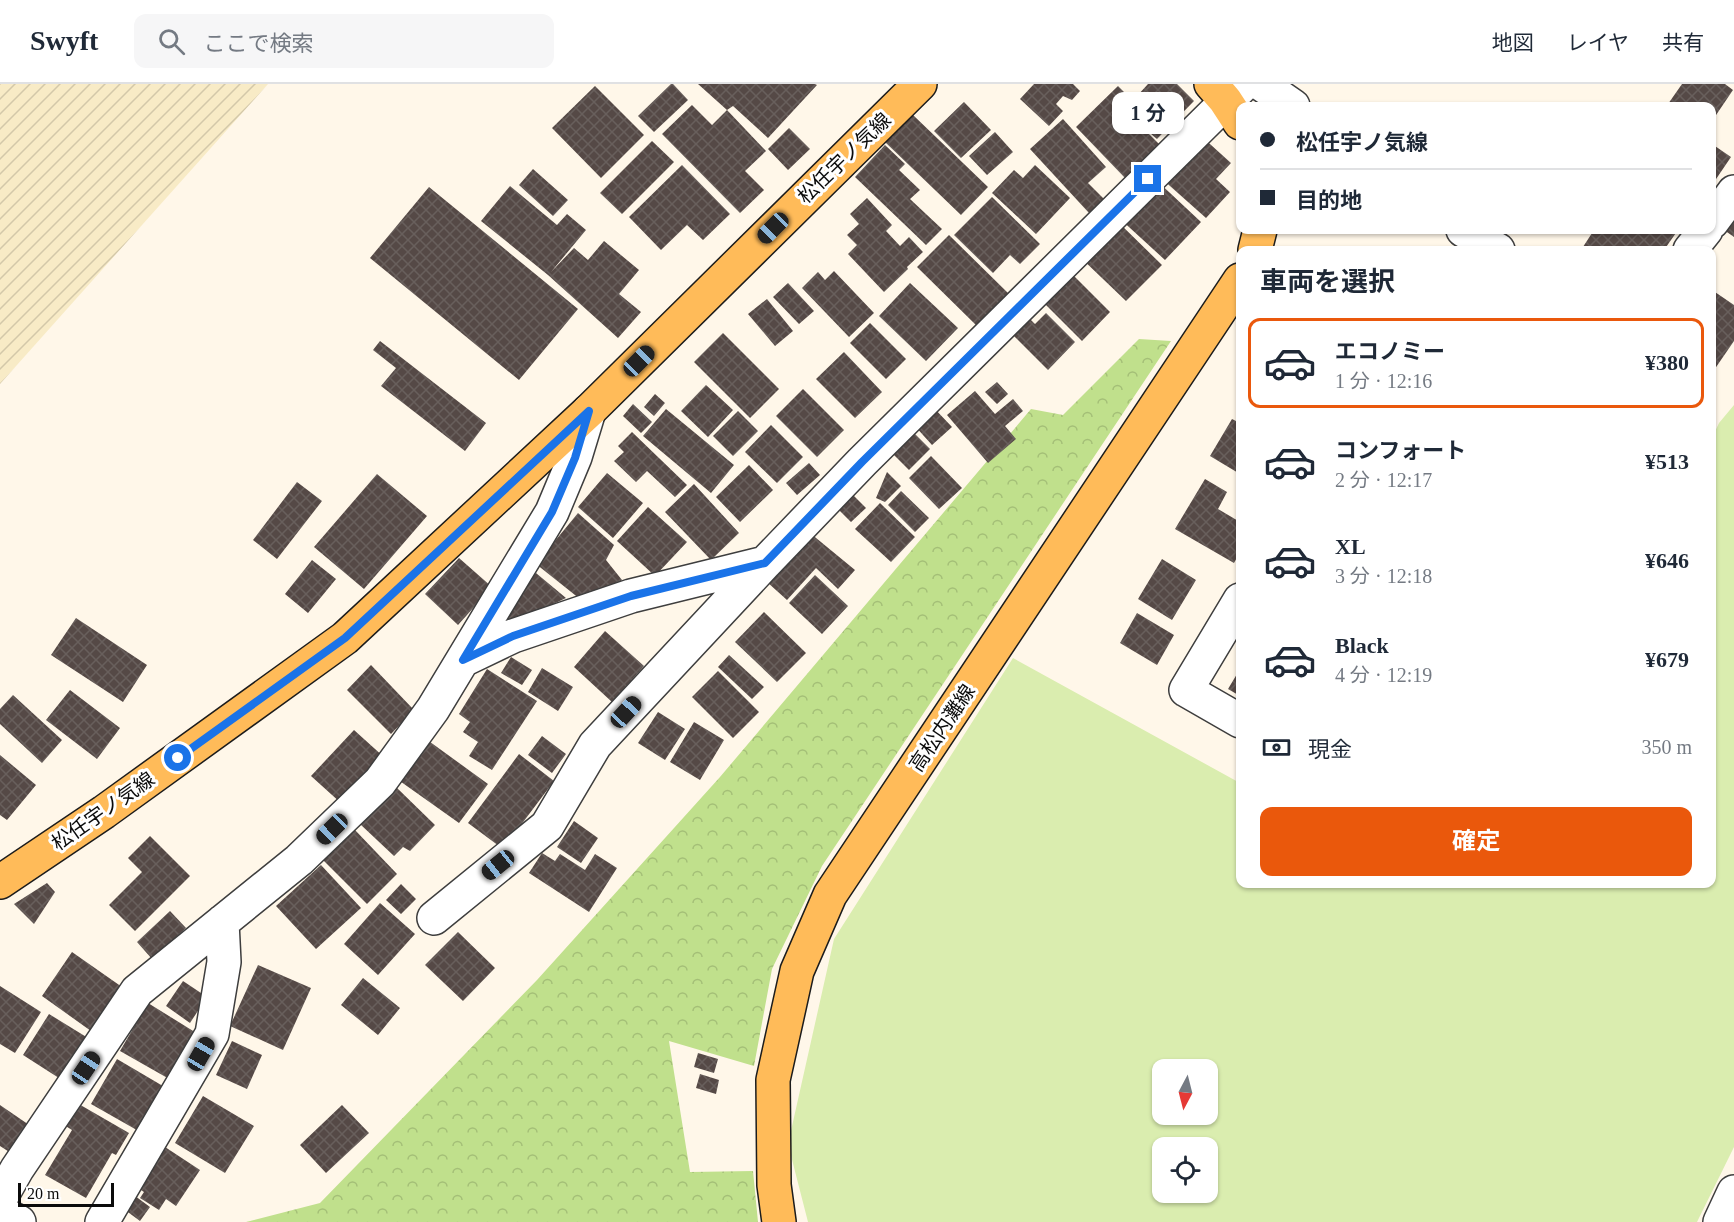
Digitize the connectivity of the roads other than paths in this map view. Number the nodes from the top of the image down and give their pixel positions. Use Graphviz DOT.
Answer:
graph roads {
  1 [pos="920,84"];
  2 [pos="1261,84"];
  3 [pos="1230,98"];
  4 [pos="1287,102"];
  5 [pos="1734,192"];
  6 [pos="1716,217"];
  7 [pos="1470,234"];
  8 [pos="1703,234"];
  9 [pos="1491,246"];
  10 [pos="1693,246"];
  11 [pos="1236,286"];
  12 [pos="589,411"];
  13 [pos="765,563"];
  14 [pos="1236,607"];
  15 [pos="463,660"];
  16 [pos="1236,719"];
  17 [pos="0,882"];
  18 [pos="434,918"];
  19 [pos="222,922"];
  20 [pos="1734,1192"];
  21 [pos="0,1199"];
  22 [pos="0,1212"];
  23 [pos="19,1222"];
  24 [pos="102,1222"];
  25 [pos="779,1222"];
  26 [pos="1720,1222"];
  1 -- 12 [label="main road, 松任宇ノ気線"];
  2 -- 4 [label="street"];
  3 -- 13 [label="street"];
  5 -- 6 [label="street"];
  7 -- 9 [label="street"];
  8 -- 10 [label="street"];
  11 -- 25 [label="main road, 高松内灘線"];
  12 -- 15 [label="street"];
  12 -- 17 [label="main road, 松任宇ノ気線"];
  13 -- 15 [label="street"];
  13 -- 18 [label="street"];
  14 -- 16 [label="street"];
  15 -- 19 [label="street"];
  19 -- 21 [label="street"];
  19 -- 24 [label="street"];
  20 -- 26 [label="street"];
  22 -- 23 [label="street"];
}
